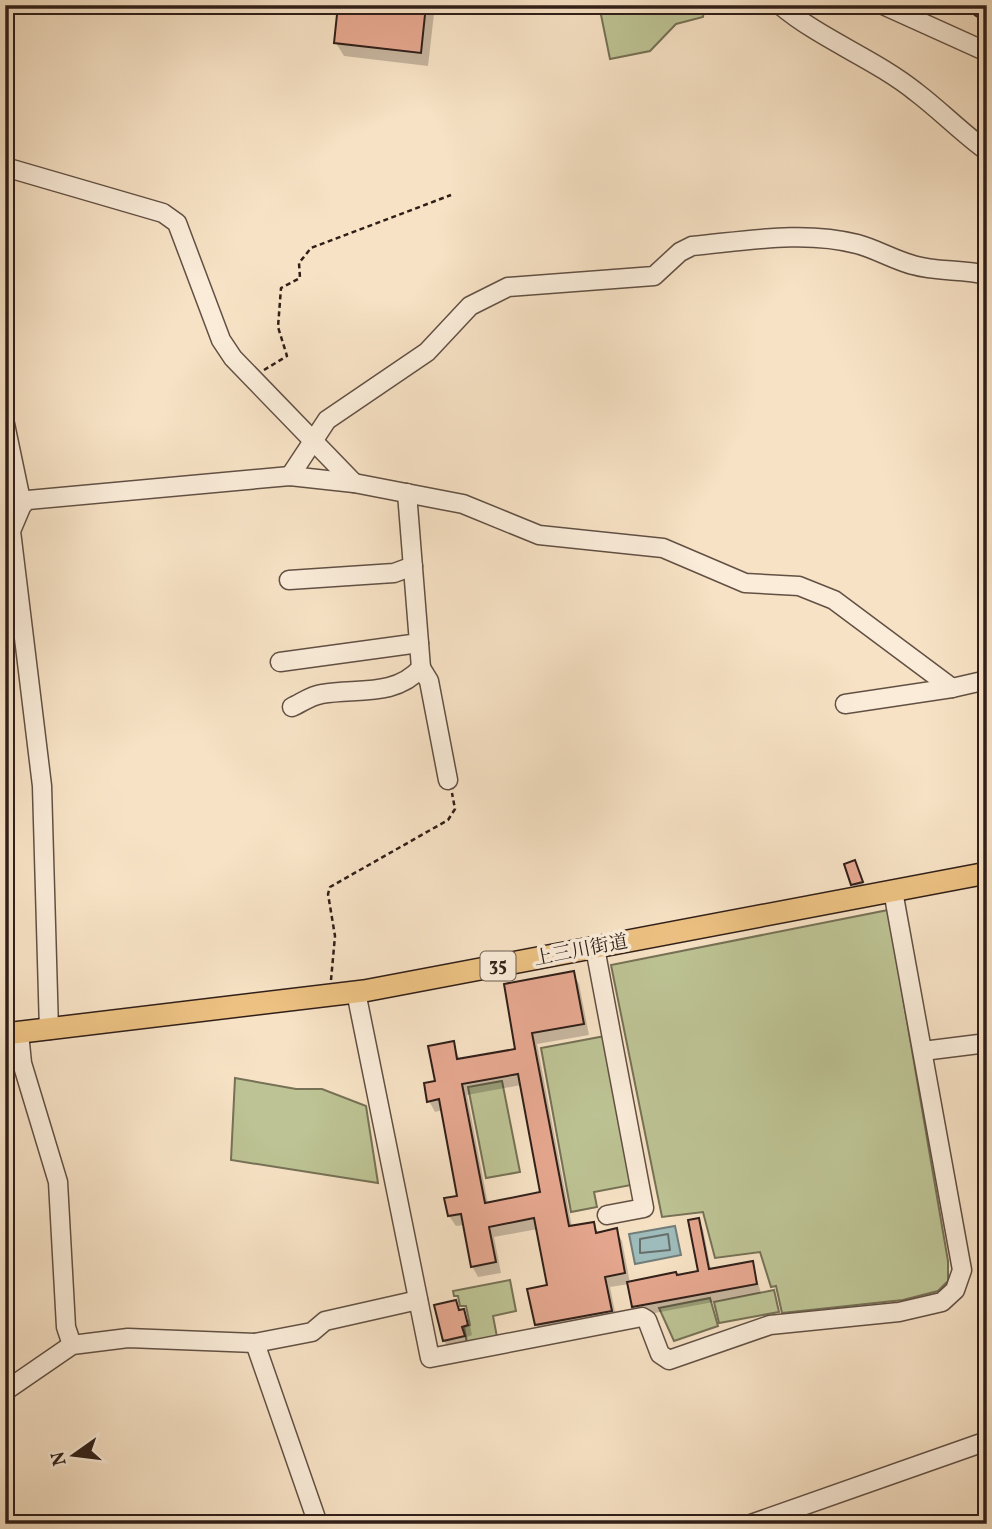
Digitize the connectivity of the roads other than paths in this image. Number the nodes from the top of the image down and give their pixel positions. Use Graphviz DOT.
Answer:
graph roads {
  1 [pos="780,5"];
  2 [pos="883,5"];
  3 [pos="987,52"];
  4 [pos="987,151"];
  5 [pos="5,167"];
  6 [pos="987,275"];
  7 [pos="5,424"];
  8 [pos="312,439"];
  9 [pos="290,476"];
  10 [pos="354,483"];
  11 [pos="407,493"];
  12 [pos="22,505"];
  13 [pos="8,531"];
  14 [pos="413,566"];
  15 [pos="289,579"];
  16 [pos="419,643"];
  17 [pos="280,662"];
  18 [pos="421,668"];
  19 [pos="987,680"];
  20 [pos="952,688"];
  21 [pos="845,704"];
  22 [pos="292,707"];
  23 [pos="448,780"];
  24 [pos="987,873"];
  25 [pos="893,891"];
  26 [pos="596,948"];
  27 [pos="356,992"];
  28 [pos="49,1030"];
  29 [pos="12,1034"];
  30 [pos="987,1043"];
  31 [pos="923,1051"];
  32 [pos="607,1215"];
  33 [pos="418,1300"];
  34 [pos="255,1343"];
  35 [pos="72,1345"];
  36 [pos="5,1391"];
  37 [pos="987,1441"];
  38 [pos="317,1524"];
  39 [pos="751,1524"];
  1 -- 4 [label="street"];
  2 -- 3 [label="street"];
  5 -- 8 [label="street"];
  6 -- 8 [label="street"];
  7 -- 12 [label="street"];
  8 -- 9 [label="street"];
  8 -- 10 [label="street"];
  9 -- 10 [label="street"];
  9 -- 12 [label="street"];
  10 -- 11 [label="street"];
  11 -- 14 [label="street"];
  11 -- 20 [label="street"];
  12 -- 13 [label="street"];
  13 -- 28 [label="street"];
  14 -- 15 [label="street"];
  14 -- 16 [label="street"];
  16 -- 17 [label="street"];
  16 -- 18 [label="street"];
  18 -- 22 [label="street"];
  18 -- 23 [label="street"];
  19 -- 20 [label="street"];
  20 -- 21 [label="street"];
  24 -- 25 [label="main road, 上三川街道 / 35"];
  25 -- 26 [label="main road, 上三川街道 / 35"];
  25 -- 31 [label="street"];
  26 -- 27 [label="main road, 上三川街道 / 35"];
  26 -- 32 [label="street"];
  27 -- 28 [label="main road, 上三川街道 / 35"];
  27 -- 33 [label="street"];
  28 -- 29 [label="main road, 上三川街道 / 35"];
  29 -- 35 [label="street"];
  30 -- 31 [label="street"];
  31 -- 33 [label="street"];
  33 -- 34 [label="street"];
  34 -- 35 [label="street"];
  34 -- 38 [label="street"];
  35 -- 36 [label="street"];
  37 -- 39 [label="street"];
}
